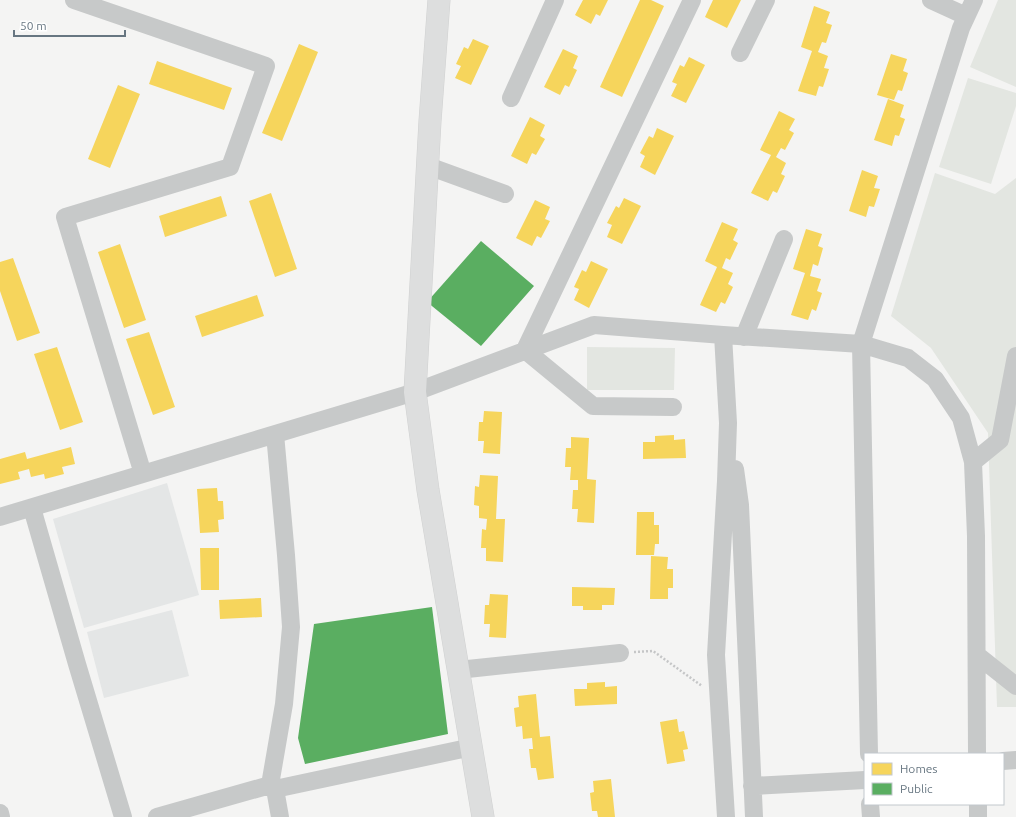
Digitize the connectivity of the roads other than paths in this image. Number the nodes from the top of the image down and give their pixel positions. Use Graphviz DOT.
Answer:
graph roads {
  1 [pos="74,0"];
  2 [pos="439,0"];
  3 [pos="555,0"];
  4 [pos="692,0"];
  5 [pos="766,0"];
  6 [pos="931,0"];
  7 [pos="974,0"];
  8 [pos="966,16"];
  9 [pos="740,53"];
  10 [pos="511,98"];
  11 [pos="428,166"];
  12 [pos="504,194"];
  13 [pos="784,239"];
  14 [pos="723,335"];
  15 [pos="744,337"];
  16 [pos="861,344"];
  17 [pos="525,350"];
  18 [pos="1016,356"];
  19 [pos="415,392"];
  20 [pos="673,407"];
  21 [pos="728,422"];
  22 [pos="275,434"];
  23 [pos="973,462"];
  24 [pos="143,474"];
  25 [pos="32,508"];
  26 [pos="0,517"];
  27 [pos="620,652"];
  28 [pos="976,655"];
  29 [pos="458,670"];
  30 [pos="1016,686"];
  31 [pos="472,747"];
  32 [pos="869,753"];
  33 [pos="977,753"];
  34 [pos="1016,760"];
  35 [pos="1004,761"];
  36 [pos="864,780"];
  37 [pos="752,786"];
  38 [pos="272,787"];
  39 [pos="870,805"];
  40 [pos="978,805"];
  41 [pos="0,813"];
  42 [pos="1,817"];
  43 [pos="123,817"];
  44 [pos="157,817"];
  45 [pos="280,817"];
  46 [pos="483,817"];
  47 [pos="726,817"];
  48 [pos="754,817"];
  49 [pos="871,817"];
  50 [pos="978,817"];
  1 -- 24 [label="street"];
  2 -- 11 [label="main road"];
  3 -- 10 [label="street"];
  4 -- 17 [label="street"];
  5 -- 9 [label="street"];
  6 -- 8 [label="street"];
  7 -- 8 [label="street"];
  8 -- 16 [label="street"];
  11 -- 12 [label="street"];
  11 -- 19 [label="main road"];
  13 -- 15 [label="street"];
  14 -- 15 [label="street"];
  14 -- 17 [label="street"];
  14 -- 21 [label="street"];
  15 -- 16 [label="street"];
  16 -- 23 [label="street"];
  16 -- 32 [label="street"];
  17 -- 19 [label="street"];
  17 -- 20 [label="street"];
  18 -- 23 [label="street"];
  19 -- 22 [label="street"];
  19 -- 29 [label="main road"];
  21 -- 37 [label="street"];
  21 -- 47 [label="street"];
  22 -- 24 [label="street"];
  22 -- 38 [label="street"];
  23 -- 28 [label="street"];
  24 -- 25 [label="street"];
  25 -- 26 [label="street"];
  25 -- 43 [label="street"];
  27 -- 29 [label="street"];
  28 -- 30 [label="street"];
  28 -- 33 [label="street"];
  29 -- 31 [label="main road"];
  31 -- 38 [label="street"];
  31 -- 46 [label="main road"];
  34 -- 35 [label="street"];
  36 -- 37 [label="street"];
  37 -- 48 [label="street"];
  38 -- 44 [label="street"];
  38 -- 45 [label="street"];
  39 -- 49 [label="street"];
  40 -- 50 [label="street"];
  41 -- 42 [label="street"];
}
